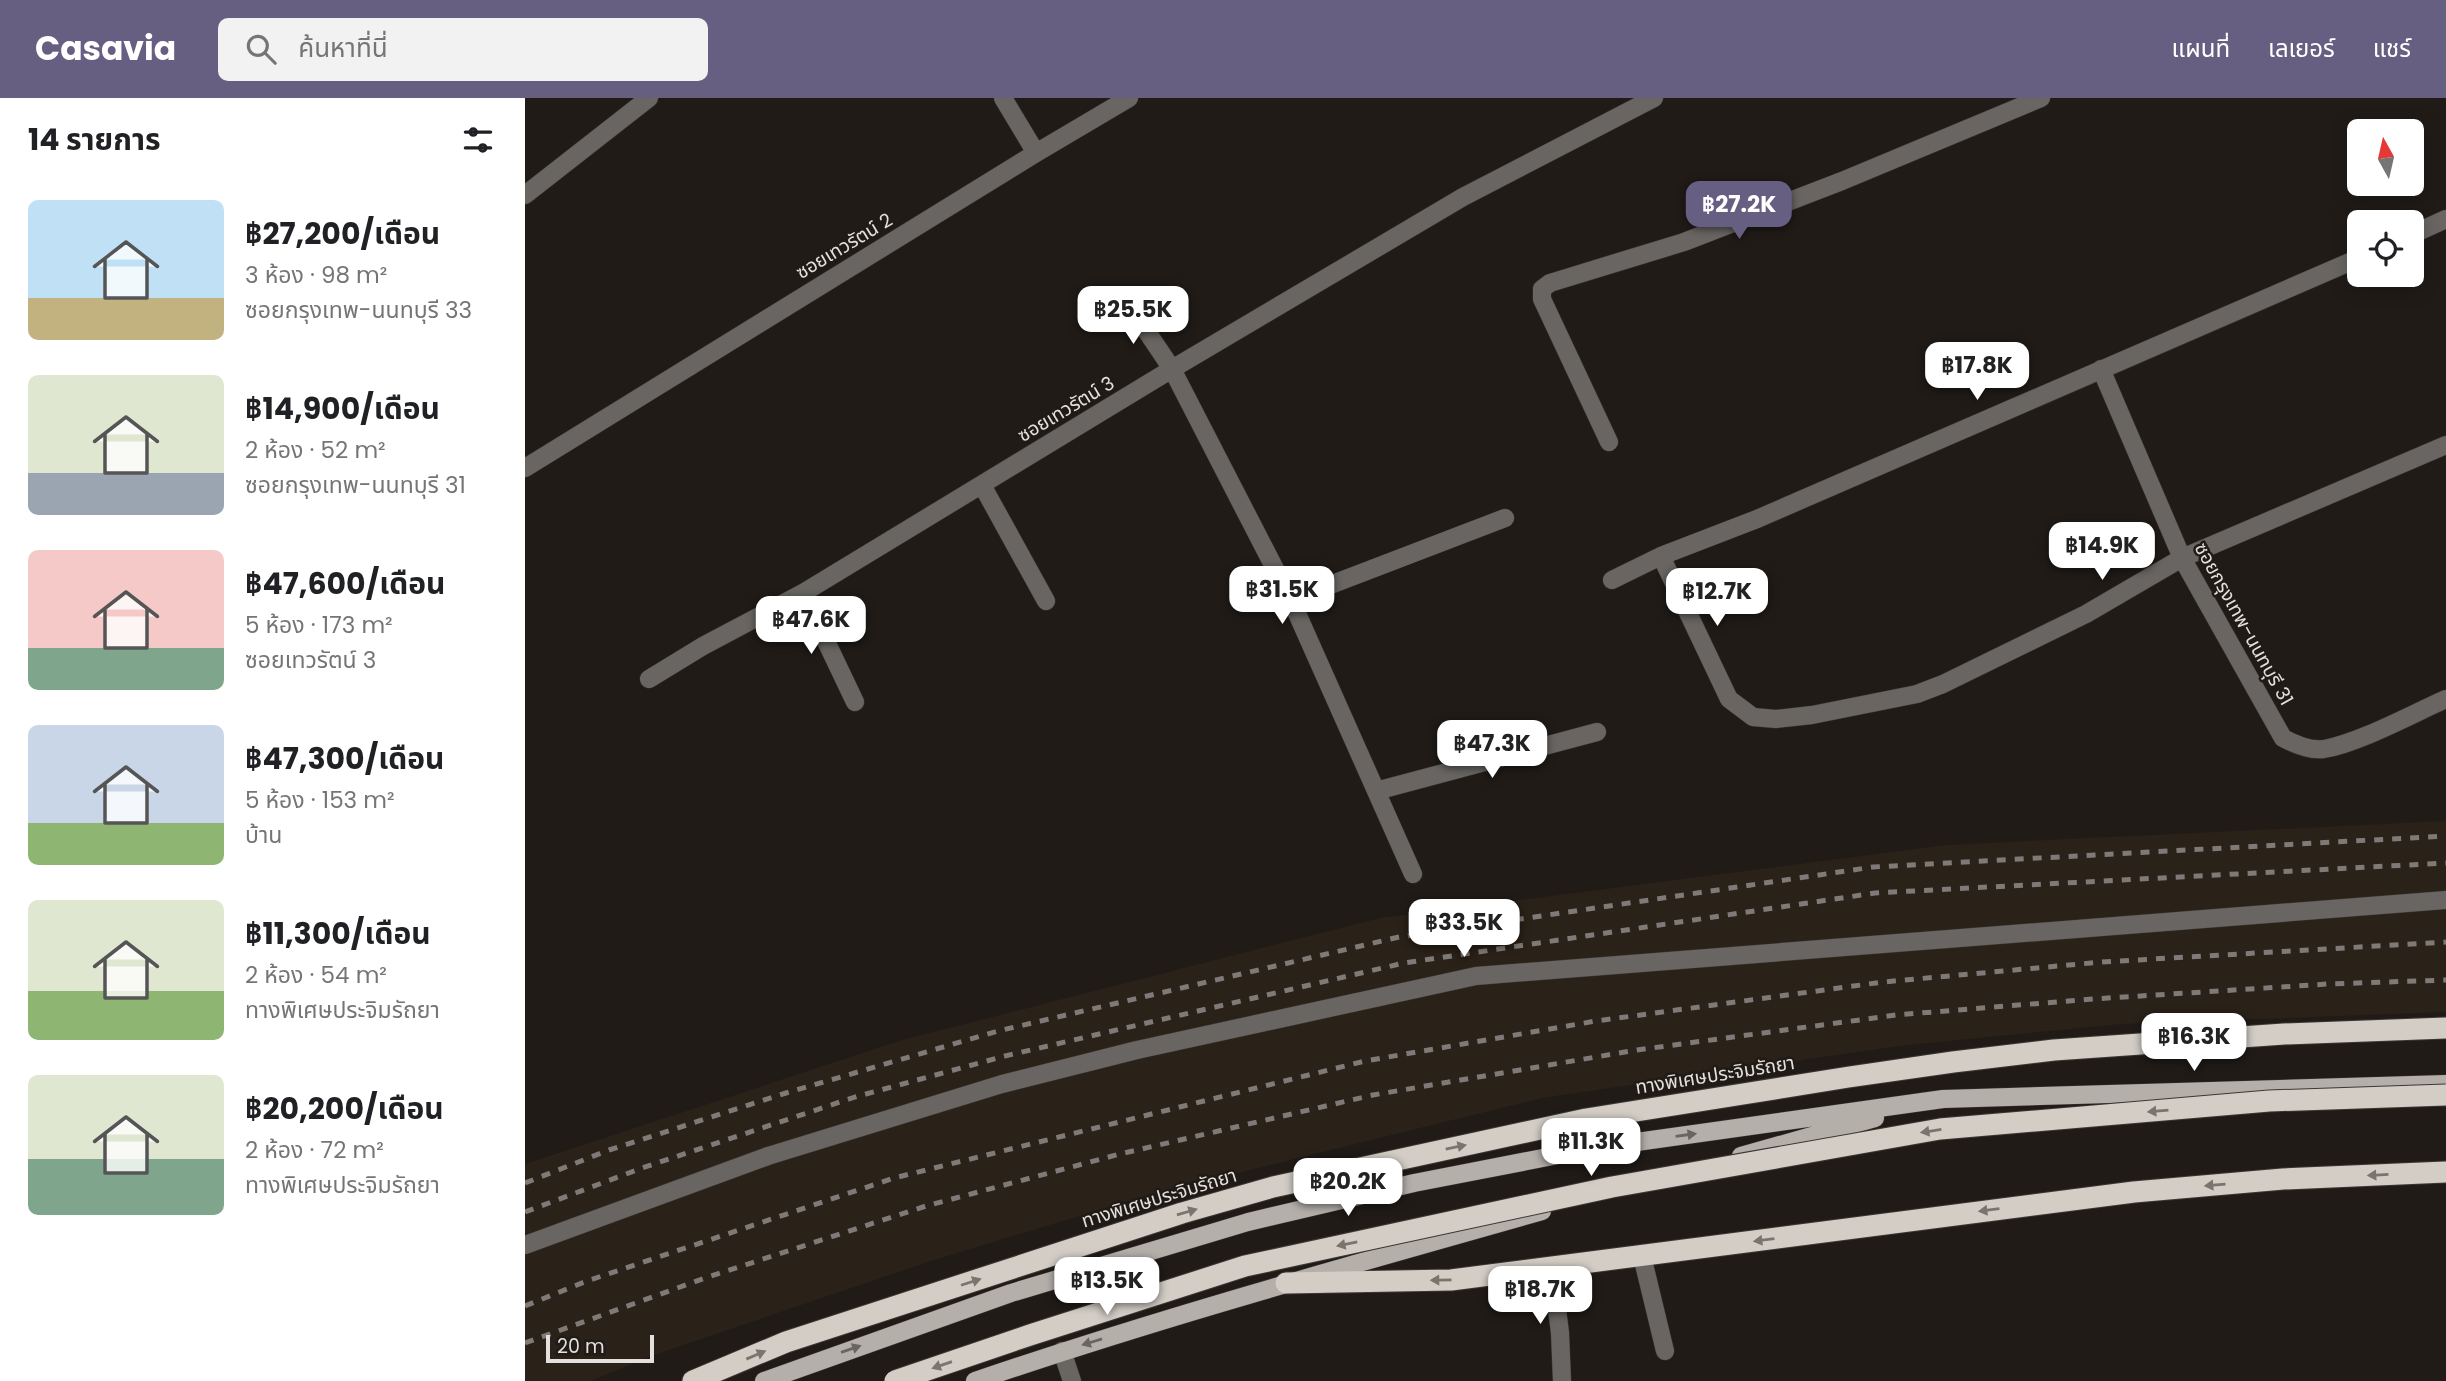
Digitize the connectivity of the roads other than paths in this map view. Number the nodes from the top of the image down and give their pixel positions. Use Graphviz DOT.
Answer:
graph roads {
  1 [pos="649,98"];
  2 [pos="1003,98"];
  3 [pos="1129,98"];
  4 [pos="1654,98"];
  5 [pos="2042,98"];
  6 [pos="1036,153"];
  7 [pos="525,195"];
  8 [pos="2446,219"];
  9 [pos="2424,229"];
  10 [pos="2347,263"];
  11 [pos="1127,302"];
  12 [pos="1172,369"];
  13 [pos="2101,369"];
  14 [pos="1609,442"];
  15 [pos="2446,445"];
  16 [pos="525,468"];
  17 [pos="982,485"];
  18 [pos="1505,518"];
  19 [pos="1661,556"];
  20 [pos="2182,558"];
  21 [pos="1612,580"];
  22 [pos="803,593"];
  23 [pos="1047,600"];
  24 [pos="1291,600"];
  25 [pos="649,679"];
  26 [pos="2446,699"];
  27 [pos="855,702"];
  28 [pos="1597,732"];
  29 [pos="1376,791"];
  30 [pos="1413,874"];
  31 [pos="2446,900"];
  32 [pos="2446,1028"];
  33 [pos="2446,1084"];
  34 [pos="2446,1095"];
  35 [pos="1943,1099"];
  36 [pos="2446,1172"];
  37 [pos="525,1245"];
  38 [pos="1641,1256"];
  39 [pos="1552,1268"];
  40 [pos="1286,1283"];
  41 [pos="1062,1351"];
  42 [pos="1665,1351"];
  43 [pos="693,1381"];
  44 [pos="764,1381"];
  45 [pos="895,1381"];
  46 [pos="975,1381"];
  47 [pos="1072,1381"];
  48 [pos="1562,1381"];
  1 -- 7 [label="street"];
  2 -- 6 [label="street"];
  3 -- 6 [label="street, ซอยเทวรัตน์ 2"];
  4 -- 12 [label="street, ซอยเทวรัตน์ 3"];
  5 -- 14 [label="street"];
  6 -- 16 [label="street, ซอยเทวรัตน์ 2"];
  8 -- 9 [label="street"];
  10 -- 13 [label="street"];
  11 -- 12 [label="street"];
  12 -- 17 [label="street, ซอยเทวรัตน์ 3"];
  12 -- 24 [label="street"];
  13 -- 19 [label="street"];
  13 -- 20 [label="street, ซอยกรุงเทพ-นนทบุรี 31"];
  15 -- 20 [label="street"];
  17 -- 22 [label="street, ซอยเทวรัตน์ 3"];
  17 -- 23 [label="street"];
  18 -- 24 [label="street"];
  19 -- 20 [label="street"];
  19 -- 21 [label="street"];
  20 -- 26 [label="street, ซอยกรุงเทพ-นนทบุรี 31"];
  22 -- 25 [label="street, ซอยเทวรัตน์ 3"];
  22 -- 27 [label="street"];
  24 -- 29 [label="street"];
  28 -- 29 [label="street"];
  29 -- 30 [label="street"];
  31 -- 37 [label="street"];
  43 -- 32 [label="highway, ทางพิเศษประจิมรัถยา, one-way"];
  33 -- 35 [label="main road"];
  34 -- 45 [label="highway, one-way, bridge"];
  35 -- 40 [label="main road"];
  44 -- 35 [label="main road, one-way"];
  36 -- 38 [label="highway, one-way"];
  38 -- 39 [label="highway"];
  38 -- 42 [label="street"];
  39 -- 40 [label="highway, one-way"];
  39 -- 48 [label="street"];
  40 -- 41 [label="main road, one-way"];
  41 -- 46 [label="main road"];
  41 -- 47 [label="street"];
}
